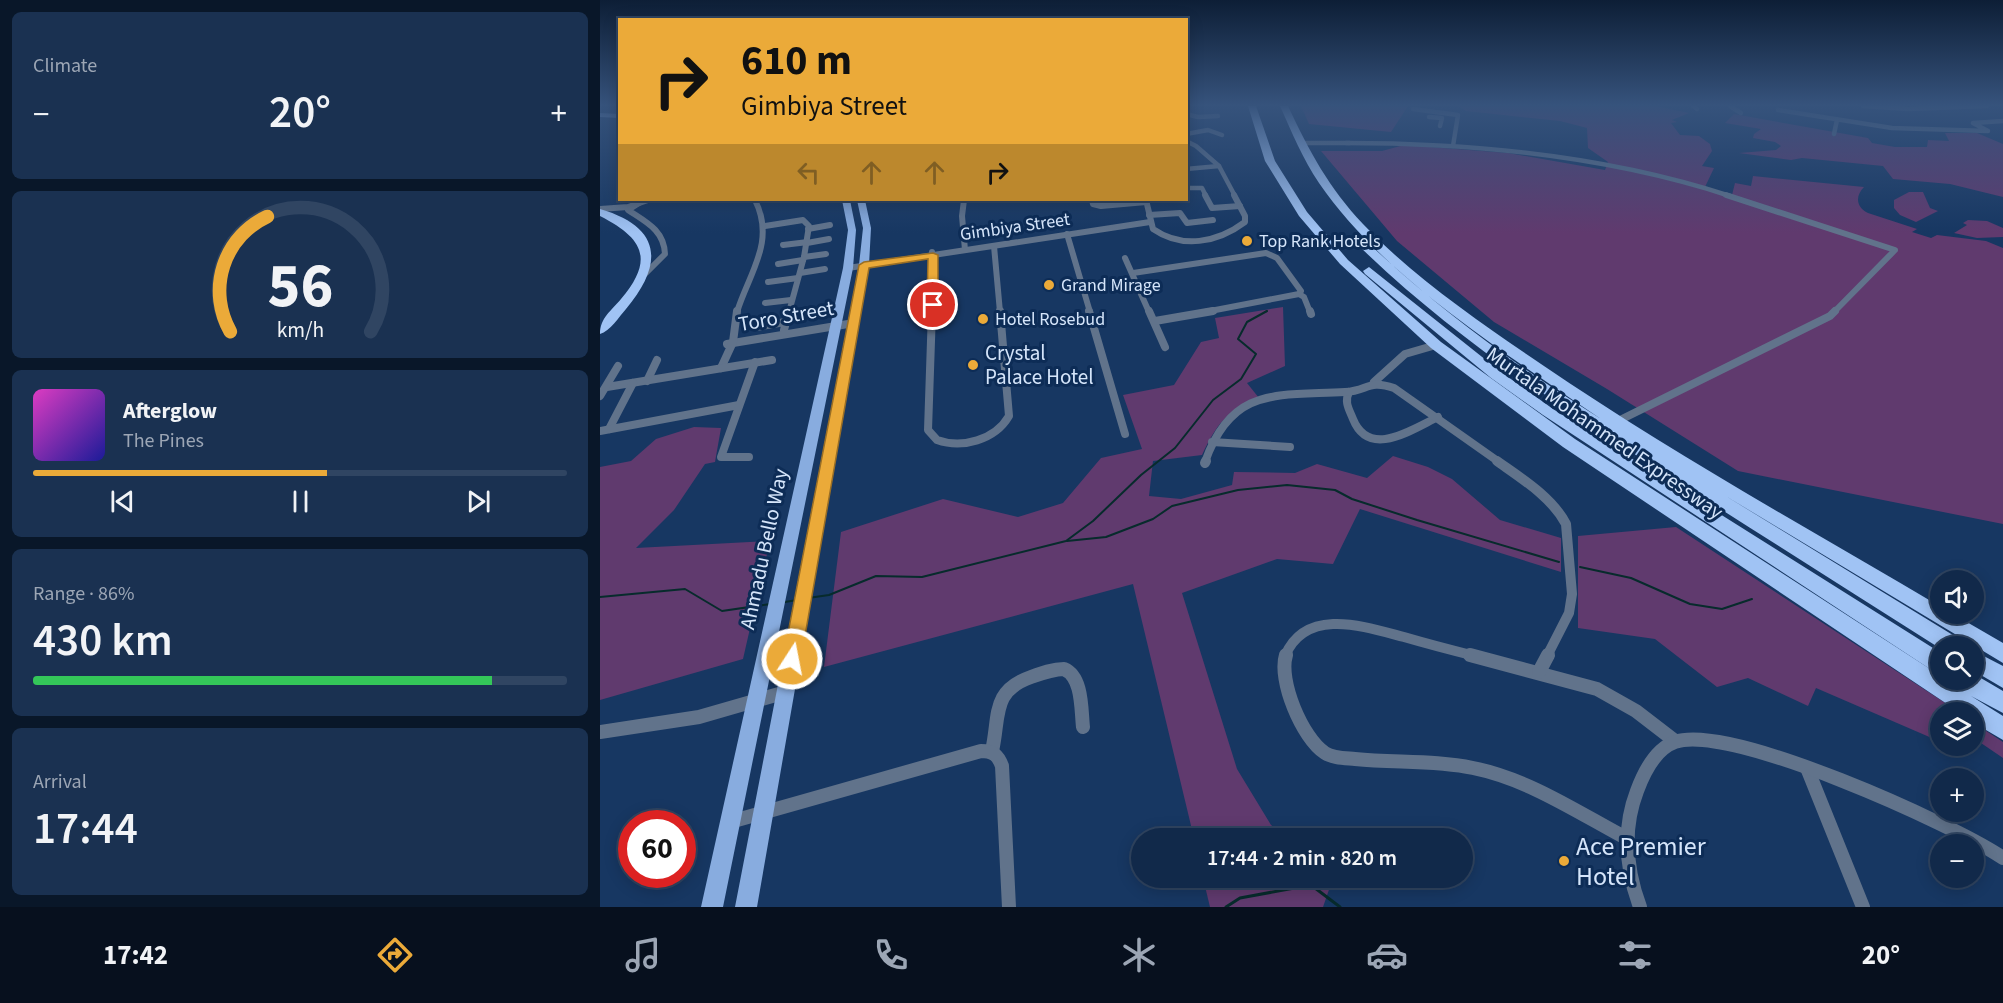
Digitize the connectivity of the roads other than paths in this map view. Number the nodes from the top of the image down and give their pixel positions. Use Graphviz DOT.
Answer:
graph roads {
  1 [pos="1198,148"];
  2 [pos="1265,148"];
  3 [pos="1275,148"];
  4 [pos="1302,148"];
  5 [pos="1473,148"];
  6 [pos="1201,150"];
  7 [pos="1194,151"];
  8 [pos="1219,166"];
  9 [pos="1188,169"];
  10 [pos="1279,178"];
  11 [pos="1302,182"];
  12 [pos="1188,188"];
  13 [pos="1322,192"];
  14 [pos="645,201"];
  15 [pos="756,201"];
  16 [pos="846,201"];
  17 [pos="861,201"];
  18 [pos="964,201"];
  19 [pos="1092,201"];
  20 [pos="1146,201"];
  21 [pos="639,203"];
  22 [pos="1240,206"];
  23 [pos="600,211"];
  24 [pos="1149,215"];
  25 [pos="1213,220"];
  26 [pos="1150,222"];
  27 [pos="830,225"];
  28 [pos="765,226"];
  29 [pos="808,229"];
  30 [pos="1067,234"];
  31 [pos="829,239"];
  32 [pos="1208,240"];
  33 [pos="808,242"];
  34 [pos="783,245"];
  35 [pos="994,246"];
  36 [pos="965,250"];
  37 [pos="826,254"];
  38 [pos="936,254"];
  39 [pos="1345,254"];
  40 [pos="1125,258"];
  41 [pos="803,259"];
  42 [pos="1220,259"];
  43 [pos="864,263"];
  44 [pos="778,264"];
  45 [pos="848,266"];
  46 [pos="825,269"];
  47 [pos="1133,273"];
  48 [pos="644,274"];
  49 [pos="799,275"];
  50 [pos="768,282"];
  51 [pos="1416,293"];
  52 [pos="1299,294"];
  53 [pos="791,300"];
  54 [pos="765,303"];
  55 [pos="1311,314"];
  56 [pos="854,320"];
  57 [pos="1155,321"];
  58 [pos="837,323"];
  59 [pos="1475,325"];
  60 [pos="784,326"];
  61 [pos="756,327"];
  62 [pos="600,330"];
  63 [pos="730,339"];
  64 [pos="1436,345"];
  65 [pos="1165,347"];
  66 [pos="657,360"];
  67 [pos="771,360"];
  68 [pos="755,363"];
  69 [pos="618,366"];
  70 [pos="716,369"];
  71 [pos="647,381"];
  72 [pos="1374,382"];
  73 [pos="633,383"];
  74 [pos="607,387"];
  75 [pos="1349,392"];
  76 [pos="600,396"];
  77 [pos="739,405"];
  78 [pos="1438,417"];
  79 [pos="1616,422"];
  80 [pos="604,430"];
  81 [pos="1125,434"];
  82 [pos="1212,442"];
  83 [pos="1290,447"];
  84 [pos="749,457"];
  85 [pos="1205,463"];
  86 [pos="1937,636"];
  87 [pos="2003,654"];
  88 [pos="1930,657"];
  89 [pos="1984,666"];
  90 [pos="1539,672"];
  91 [pos="2003,678"];
  92 [pos="1981,690"];
  93 [pos="786,692"];
  94 [pos="756,701"];
  95 [pos="2003,704"];
  96 [pos="1083,727"];
  97 [pos="2003,729"];
  98 [pos="600,732"];
  99 [pos="1675,741"];
  100 [pos="992,751"];
  101 [pos="1807,768"];
  102 [pos="763,813"];
  103 [pos="730,822"];
  104 [pos="1626,838"];
  105 [pos="2003,858"];
  106 [pos="712,907"];
  107 [pos="746,907"];
  108 [pos="1009,907"];
  109 [pos="1640,907"];
  110 [pos="1863,907"];
  1 -- 6 [label="street"];
  2 -- 10 [label="highway, Murtala Mohammed Expressway"];
  3 -- 11 [label="highway, Murtala Mohammed Expressway"];
  4 -- 13 [label="highway, Murtala Mohammed Expressway"];
  5 -- 79 [label="street"];
  6 -- 7 [label="street"];
  6 -- 8 [label="street"];
  8 -- 9 [label="street"];
  8 -- 22 [label="street"];
  10 -- 11 [label="highway"];
  10 -- 39 [label="highway, Murtala Mohammed Expressway"];
  11 -- 13 [label="highway, Murtala Mohammed Expressway"];
  11 -- 39 [label="highway, Murtala Mohammed Expressway"];
  12 -- 22 [label="street"];
  13 -- 51 [label="highway, Murtala Mohammed Expressway"];
  13 -- 59 [label="highway, Murtala Mohammed Expressway"];
  14 -- 21 [label="street"];
  15 -- 28 [label="street"];
  16 -- 45 [label="main road, Ahmadu Bello Way"];
  17 -- 43 [label="main road"];
  18 -- 36 [label="street"];
  19 -- 20 [label="street"];
  20 -- 24 [label="street"];
  21 -- 23 [label="street"];
  21 -- 48 [label="street"];
  22 -- 32 [label="street"];
  23 -- 48 [label="highway"];
  24 -- 25 [label="street"];
  24 -- 26 [label="street"];
  26 -- 30 [label="street, Gimbiya Street"];
  26 -- 32 [label="street"];
  27 -- 29 [label="street"];
  28 -- 29 [label="street"];
  28 -- 63 [label="street"];
  29 -- 33 [label="street"];
  30 -- 35 [label="street, Gimbiya Street"];
  30 -- 81 [label="street"];
  31 -- 33 [label="street"];
  32 -- 42 [label="street"];
  33 -- 34 [label="street"];
  33 -- 41 [label="street"];
  35 -- 36 [label="street, Gimbiya Street"];
  35 -- 38 [label="street"];
  36 -- 38 [label="street, Gimbiya Street"];
  37 -- 41 [label="street"];
  38 -- 43 [label="street, Gimbiya Street"];
  39 -- 64 [label="highway, Murtala Mohammed Expressway"];
  39 -- 88 [label="highway, Murtala Mohammed Expressway"];
  40 -- 47 [label="street"];
  41 -- 44 [label="street"];
  41 -- 49 [label="street"];
  42 -- 47 [label="street"];
  42 -- 52 [label="street"];
  43 -- 45 [label="street, Gimbiya Street"];
  43 -- 56 [label="main road"];
  45 -- 58 [label="main road, Ahmadu Bello Way"];
  46 -- 49 [label="street"];
  47 -- 57 [label="street"];
  48 -- 62 [label="highway"];
  49 -- 50 [label="street"];
  49 -- 53 [label="street"];
  51 -- 59 [label="highway"];
  51 -- 86 [label="highway, Murtala Mohammed Expressway"];
  52 -- 55 [label="street"];
  52 -- 57 [label="street"];
  53 -- 54 [label="street"];
  53 -- 60 [label="street"];
  56 -- 58 [label="street, Toro Street"];
  56 -- 93 [label="main road"];
  57 -- 65 [label="street"];
  58 -- 60 [label="street, Toro Street"];
  58 -- 63 [label="street, Toro Street"];
  58 -- 94 [label="main road, Ahmadu Bello Way"];
  59 -- 79 [label="highway, Murtala Mohammed Expressway"];
  60 -- 61 [label="street"];
  60 -- 63 [label="street, Toro Street"];
  63 -- 70 [label="street"];
  64 -- 72 [label="street"];
  64 -- 97 [label="highway, Murtala Mohammed Expressway"];
  66 -- 71 [label="street"];
  67 -- 68 [label="street"];
  68 -- 70 [label="street"];
  68 -- 77 [label="street"];
  69 -- 74 [label="street"];
  70 -- 71 [label="street"];
  71 -- 73 [label="street"];
  72 -- 75 [label="street"];
  72 -- 78 [label="street"];
  73 -- 74 [label="street"];
  73 -- 80 [label="street"];
  74 -- 76 [label="street"];
  75 -- 78 [label="street"];
  75 -- 82 [label="street"];
  77 -- 80 [label="street"];
  77 -- 84 [label="street"];
  78 -- 90 [label="street"];
  79 -- 87 [label="highway, Murtala Mohammed Expressway"];
  82 -- 83 [label="street"];
  82 -- 85 [label="street"];
  89 -- 91 [label="highway"];
  90 -- 99 [label="street"];
  90 -- 104 [label="street"];
  92 -- 95 [label="highway"];
  93 -- 94 [label="street"];
  93 -- 102 [label="main road"];
  94 -- 98 [label="street"];
  94 -- 103 [label="main road, Ahmadu Bello Way"];
  96 -- 100 [label="street"];
  99 -- 101 [label="street"];
  99 -- 104 [label="street"];
  100 -- 102 [label="street"];
  100 -- 108 [label="street"];
  101 -- 105 [label="street"];
  101 -- 110 [label="street"];
  102 -- 103 [label="street"];
  102 -- 107 [label="main road"];
  103 -- 106 [label="main road, Ahmadu Bello Way"];
  104 -- 109 [label="street"];
}
